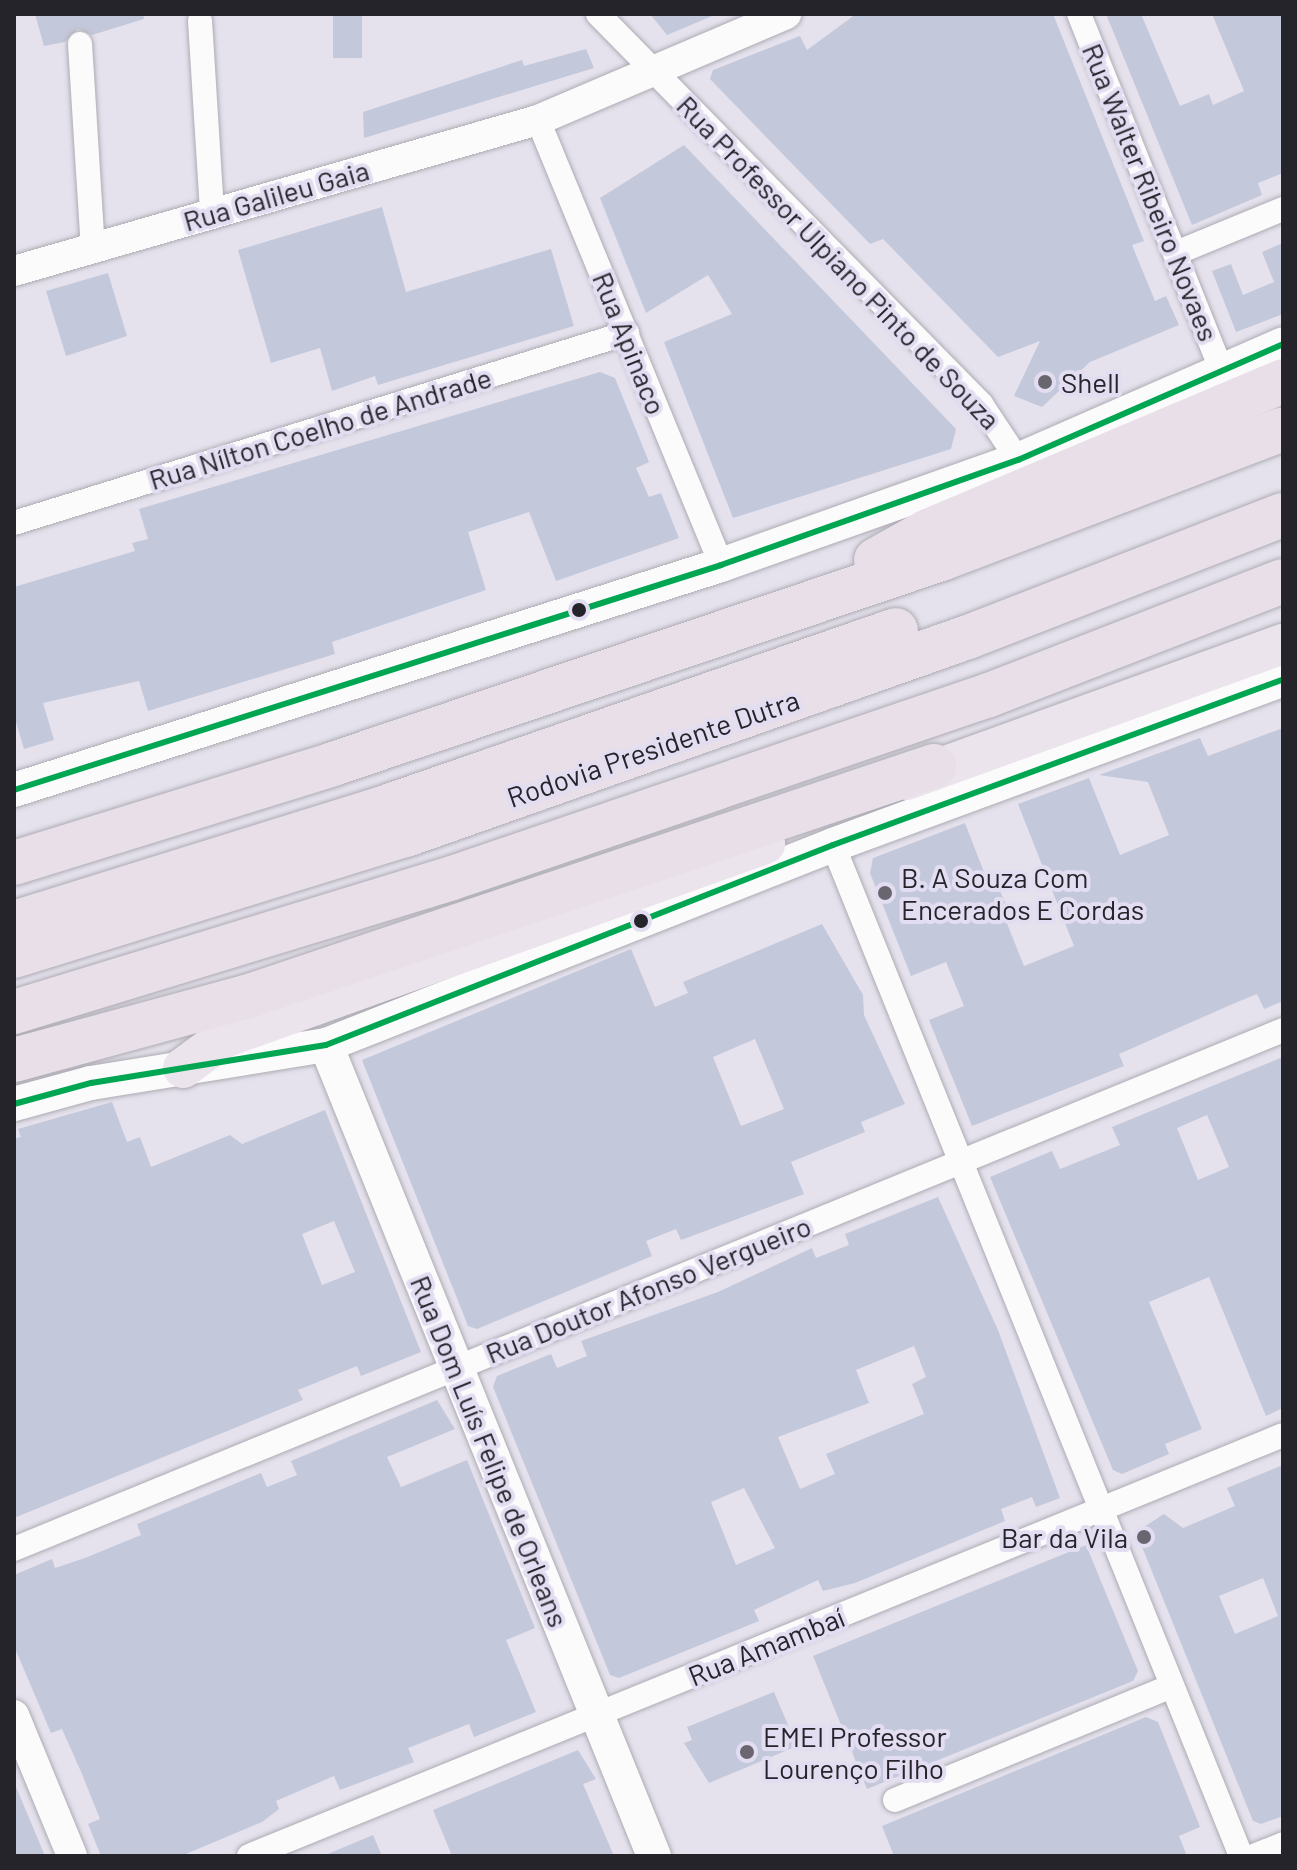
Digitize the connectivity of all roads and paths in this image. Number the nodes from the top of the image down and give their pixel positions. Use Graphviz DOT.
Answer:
graph roads {
  1 [pos="598,14"];
  2 [pos="786,14"];
  3 [pos="1079,14"];
  4 [pos="200,21"];
  5 [pos="80,44"];
  6 [pos="653,71"];
  7 [pos="538,120"];
  8 [pos="1283,209"];
  9 [pos="212,213"];
  10 [pos="93,248"];
  11 [pos="1176,253"];
  12 [pos="14,271"];
  13 [pos="627,333"];
  14 [pos="1283,344"];
  15 [pos="1222,371"];
  16 [pos="1283,381"];
  17 [pos="1283,429"];
  18 [pos="1018,460"];
  19 [pos="1283,483"];
  20 [pos="1283,515"];
  21 [pos="14,523"];
  22 [pos="1283,546"];
  23 [pos="721,565"];
  24 [pos="1283,581"];
  25 [pos="793,606"];
  26 [pos="1283,644"];
  27 [pos="1283,679"];
  28 [pos="652,749"];
  29 [pos="934,766"];
  30 [pos="14,790"];
  31 [pos="833,845"];
  32 [pos="14,863"];
  33 [pos="14,923"];
  34 [pos="14,956"];
  35 [pos="14,1012"];
  36 [pos="1283,1030"];
  37 [pos="326,1045"];
  38 [pos="14,1060"];
  39 [pos="183,1068"];
  40 [pos="14,1104"];
  41 [pos="962,1163"];
  42 [pos="455,1366"];
  43 [pos="1283,1435"];
  44 [pos="1098,1510"];
  45 [pos="14,1549"];
  46 [pos="1171,1686"];
  47 [pos="14,1715"];
  48 [pos="597,1715"];
  49 [pos="895,1800"];
  50 [pos="1283,1844"];
  51 [pos="72,1856"];
  52 [pos="249,1856"];
  53 [pos="654,1856"];
  54 [pos="1241,1856"];
  55 [pos="1254,1856"];
  1 -- 6 [label="street, Rua Professor Ulpiano Pinto de Souza"];
  2 -- 6 [label="street, Rua Galileu Gaia"];
  3 -- 11 [label="street, Rua Walter Ribeiro Novaes"];
  4 -- 9 [label="street"];
  5 -- 10 [label="street"];
  6 -- 7 [label="street, Rua Galileu Gaia"];
  6 -- 18 [label="street, Rua Professor Ulpiano Pinto de Souza"];
  7 -- 9 [label="street, Rua Galileu Gaia"];
  7 -- 13 [label="street, Rua Apinaco"];
  8 -- 11 [label="street"];
  9 -- 10 [label="street, Rua Galileu Gaia"];
  10 -- 12 [label="street, Rua Galileu Gaia"];
  11 -- 15 [label="street, Rua Walter Ribeiro Novaes"];
  13 -- 21 [label="street, Rua Nílton Coelho de Andrade"];
  13 -- 23 [label="street, Rua Apinaco"];
  14 -- 15 [label="main road"];
  15 -- 18 [label="main road"];
  16 -- 25 [label="highway"];
  17 -- 25 [label="highway"];
  18 -- 23 [label="main road"];
  19 -- 33 [label="highway, Rodovia Presidente Dutra"];
  20 -- 28 [label="highway, Rodovia Presidente Dutra"];
  22 -- 28 [label="highway"];
  23 -- 30 [label="main road"];
  24 -- 35 [label="highway, Rodovia Presidente Dutra"];
  25 -- 32 [label="highway"];
  26 -- 29 [label="highway"];
  27 -- 31 [label="main road"];
  28 -- 34 [label="highway, Rodovia Presidente Dutra"];
  29 -- 38 [label="highway"];
  29 -- 39 [label="highway"];
  31 -- 37 [label="main road"];
  31 -- 41 [label="street"];
  36 -- 41 [label="street, Rua Doutor Afonso Vergueiro"];
  37 -- 39 [label="main road"];
  37 -- 42 [label="main road, Rua Dom Luís Felipe de Orleans"];
  39 -- 40 [label="main road"];
  41 -- 42 [label="street, Rua Doutor Afonso Vergueiro"];
  41 -- 44 [label="street"];
  42 -- 45 [label="street, Rua Doutor Afonso Vergueiro"];
  42 -- 48 [label="main road, Rua Dom Luís Felipe de Orleans"];
  43 -- 44 [label="street, Rua Amambaí"];
  44 -- 46 [label="street"];
  44 -- 48 [label="street, Rua Amambaí"];
  46 -- 49 [label="street"];
  46 -- 54 [label="street"];
  47 -- 51 [label="street"];
  48 -- 52 [label="street, Rua Amambaí"];
  48 -- 53 [label="main road, Rua Dom Luís Felipe de Orleans"];
  50 -- 55 [label="street"];
}
